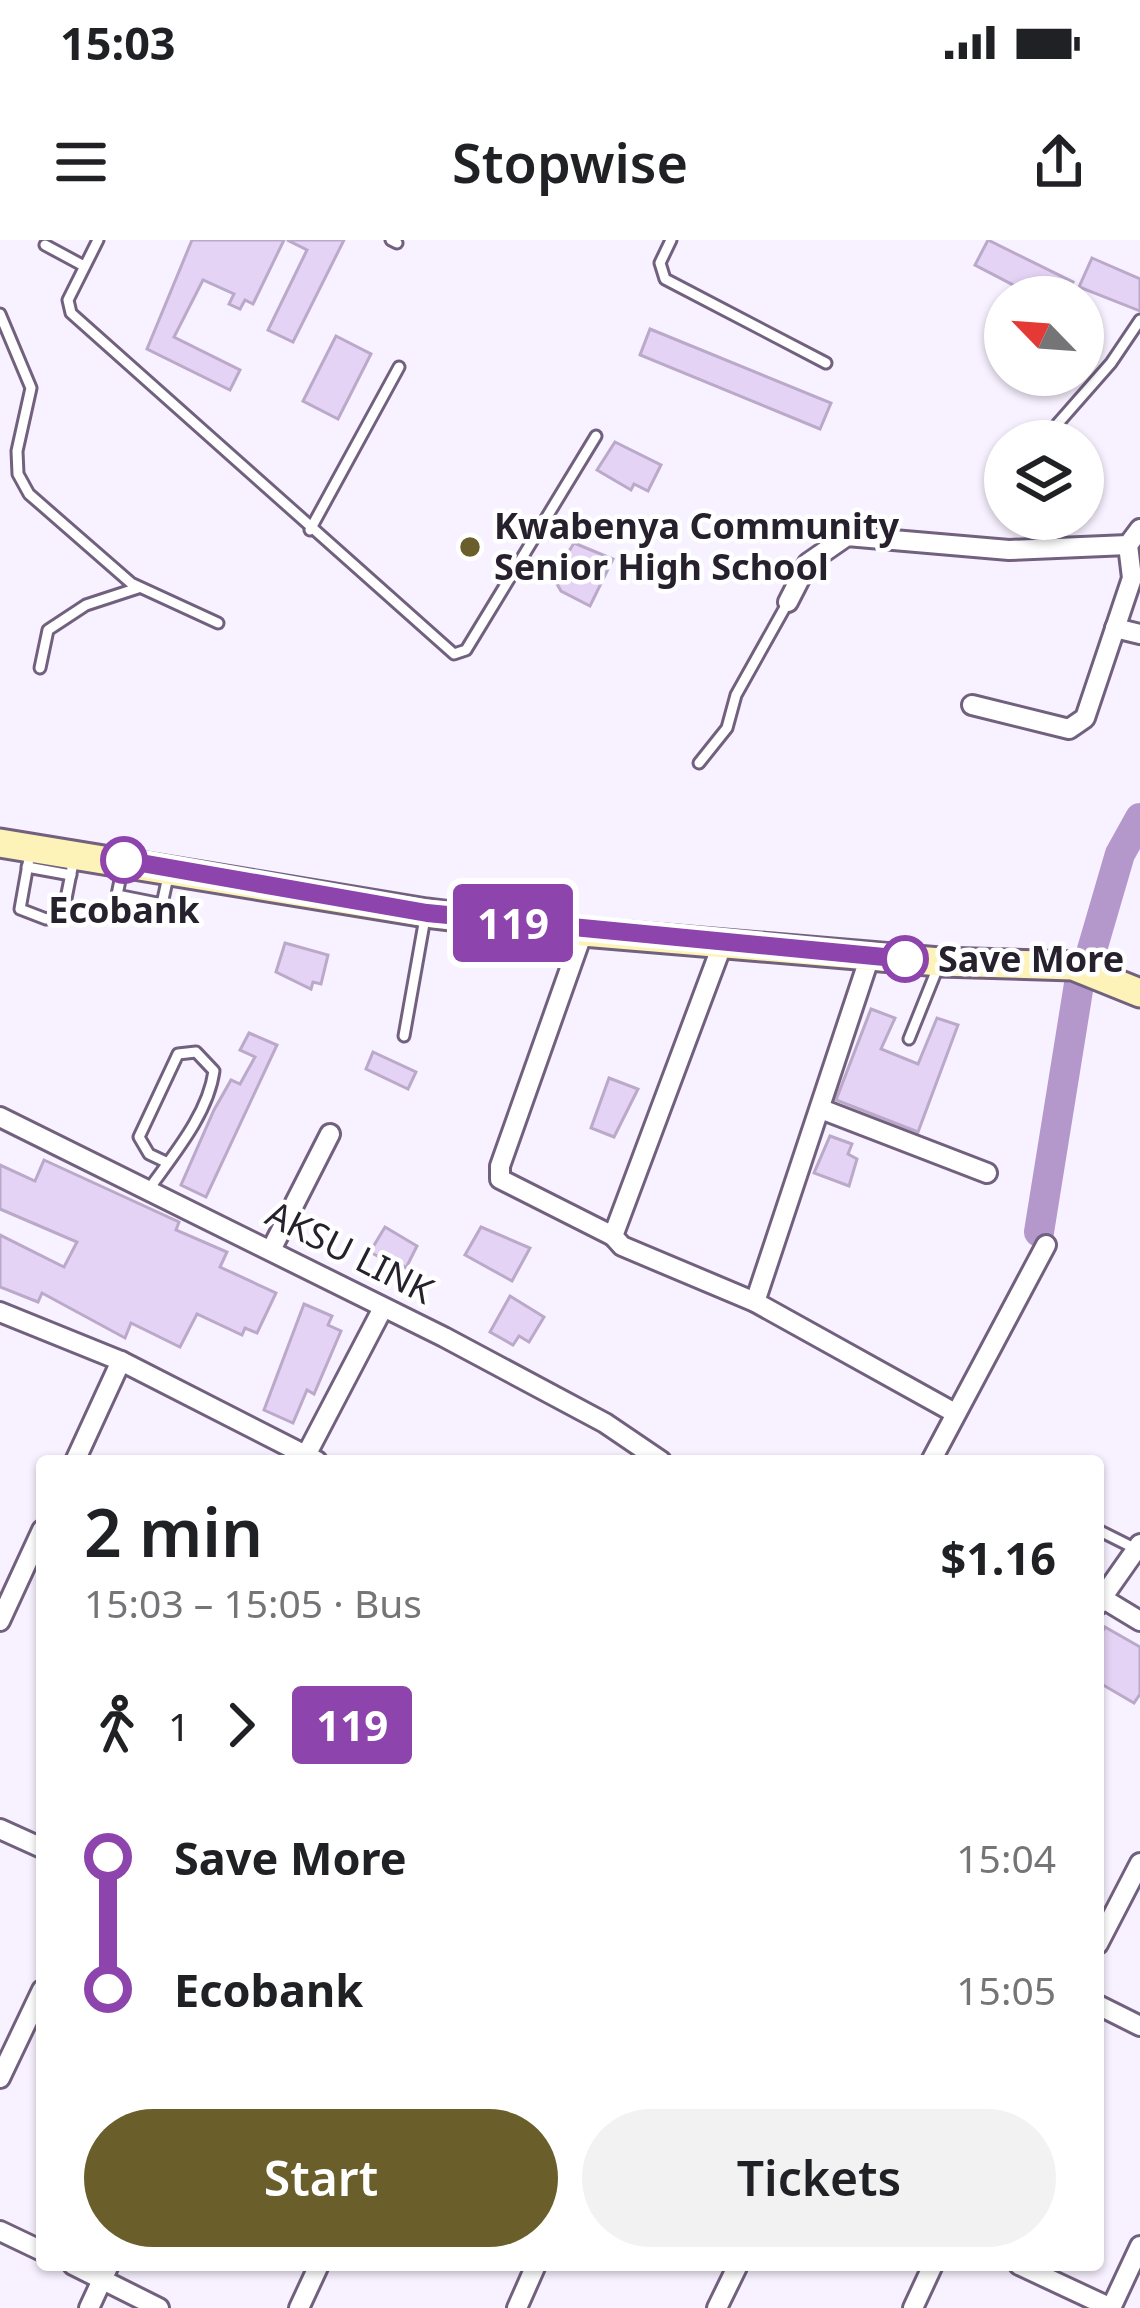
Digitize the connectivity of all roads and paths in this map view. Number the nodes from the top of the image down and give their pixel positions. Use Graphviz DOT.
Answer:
graph roads {
  1 [pos="83,240"];
  2 [pos="671,240"];
  3 [pos="96,243"];
  4 [pos="45,244"];
  5 [pos="84,266"];
  6 [pos="0,314"];
  7 [pos="1140,320"];
  8 [pos="826,364"];
  9 [pos="399,367"];
  10 [pos="1061,420"];
  11 [pos="596,436"];
  12 [pos="310,530"];
  13 [pos="1134,537"];
  14 [pos="138,588"];
  15 [pos="788,602"];
  16 [pos="218,623"];
  17 [pos="1115,628"];
  18 [pos="1140,634"];
  19 [pos="40,668"];
  20 [pos="972,705"];
  21 [pos="699,763"];
  22 [pos="0,843"];
  23 [pos="29,857"];
  24 [pos="73,865"];
  25 [pos="427,913"];
  26 [pos="583,932"];
  27 [pos="724,940"];
  28 [pos="870,956"];
  29 [pos="940,962"];
  30 [pos="1140,993"];
  31 [pos="404,1036"];
  32 [pos="909,1039"];
  33 [pos="821,1109"];
  34 [pos="0,1117"];
  35 [pos="330,1134"];
  36 [pos="168,1163"];
  37 [pos="987,1173"];
  38 [pos="149,1189"];
  39 [pos="613,1236"];
  40 [pos="1046,1244"];
  41 [pos="272,1248"];
  42 [pos="755,1302"];
  43 [pos="383,1307"];
  44 [pos="0,1312"];
  45 [pos="121,1361"];
  46 [pos="955,1413"];
  47 [pos="78,1455"];
  48 [pos="300,1455"];
  49 [pos="311,1455"];
  50 [pos="652,1455"];
  51 [pos="934,1455"];
  52 [pos="1104,1533"];
  53 [pos="36,1543"];
  54 [pos="1138,1547"];
  55 [pos="1104,1596"];
  56 [pos="1104,1604"];
  57 [pos="0,1621"];
  58 [pos="1140,1621"];
  59 [pos="0,1828"];
  60 [pos="36,1845"];
  61 [pos="1140,1863"];
  62 [pos="1104,1932"];
  63 [pos="36,2003"];
  64 [pos="1104,2008"];
  65 [pos="1140,2026"];
  66 [pos="0,2078"];
  67 [pos="0,2230"];
  68 [pos="1140,2246"];
  69 [pos="36,2248"];
  70 [pos="316,2271"];
  71 [pos="533,2271"];
  72 [pos="734,2271"];
  73 [pos="930,2271"];
  74 [pos="1032,2271"];
  75 [pos="106,2272"];
  76 [pos="89,2308"];
  77 [pos="159,2308"];
  78 [pos="299,2308"];
  79 [pos="517,2308"];
  80 [pos="717,2308"];
  81 [pos="913,2308"];
  82 [pos="1111,2308"];
  1 -- 3 [label="lane"];
  2 -- 8 [label="lane"];
  3 -- 5 [label="lane"];
  4 -- 5 [label="lane"];
  5 -- 12 [label="lane"];
  6 -- 14 [label="lane"];
  7 -- 10 [label="lane"];
  9 -- 12 [label="lane"];
  11 -- 12 [label="lane"];
  13 -- 15 [label="street"];
  13 -- 17 [label="street"];
  14 -- 16 [label="lane"];
  14 -- 19 [label="lane"];
  15 -- 21 [label="lane"];
  17 -- 18 [label="street"];
  17 -- 20 [label="street"];
  22 -- 23 [label="main road"];
  23 -- 24 [label="main road"];
  23 -- 24 [label="lane"];
  24 -- 25 [label="main road"];
  25 -- 26 [label="main road"];
  25 -- 31 [label="lane"];
  26 -- 27 [label="main road"];
  26 -- 39 [label="street"];
  27 -- 28 [label="main road"];
  27 -- 39 [label="street"];
  28 -- 29 [label="main road"];
  28 -- 33 [label="street"];
  29 -- 30 [label="main road"];
  29 -- 32 [label="lane"];
  33 -- 37 [label="street"];
  33 -- 42 [label="street"];
  34 -- 38 [label="street, AKSU LINK"];
  35 -- 41 [label="street"];
  36 -- 36 [label="lane"];
  36 -- 38 [label="lane"];
  38 -- 41 [label="street, AKSU LINK"];
  39 -- 42 [label="street"];
  40 -- 46 [label="street"];
  41 -- 43 [label="street, AKSU LINK"];
  42 -- 46 [label="street"];
  43 -- 49 [label="street"];
  43 -- 50 [label="street, AKSU LINK"];
  44 -- 45 [label="street"];
  45 -- 47 [label="street"];
  45 -- 48 [label="street"];
  46 -- 51 [label="street"];
  52 -- 54 [label="lane"];
  53 -- 57 [label="street"];
  54 -- 55 [label="street"];
  56 -- 58 [label="street"];
  59 -- 60 [label="street"];
  61 -- 62 [label="street"];
  63 -- 66 [label="street"];
  64 -- 65 [label="street"];
  67 -- 69 [label="street"];
  68 -- 82 [label="street"];
  70 -- 78 [label="street"];
  71 -- 79 [label="street"];
  72 -- 80 [label="street"];
  73 -- 81 [label="street"];
  74 -- 82 [label="street"];
  75 -- 76 [label="street"];
  75 -- 77 [label="street"];
}
